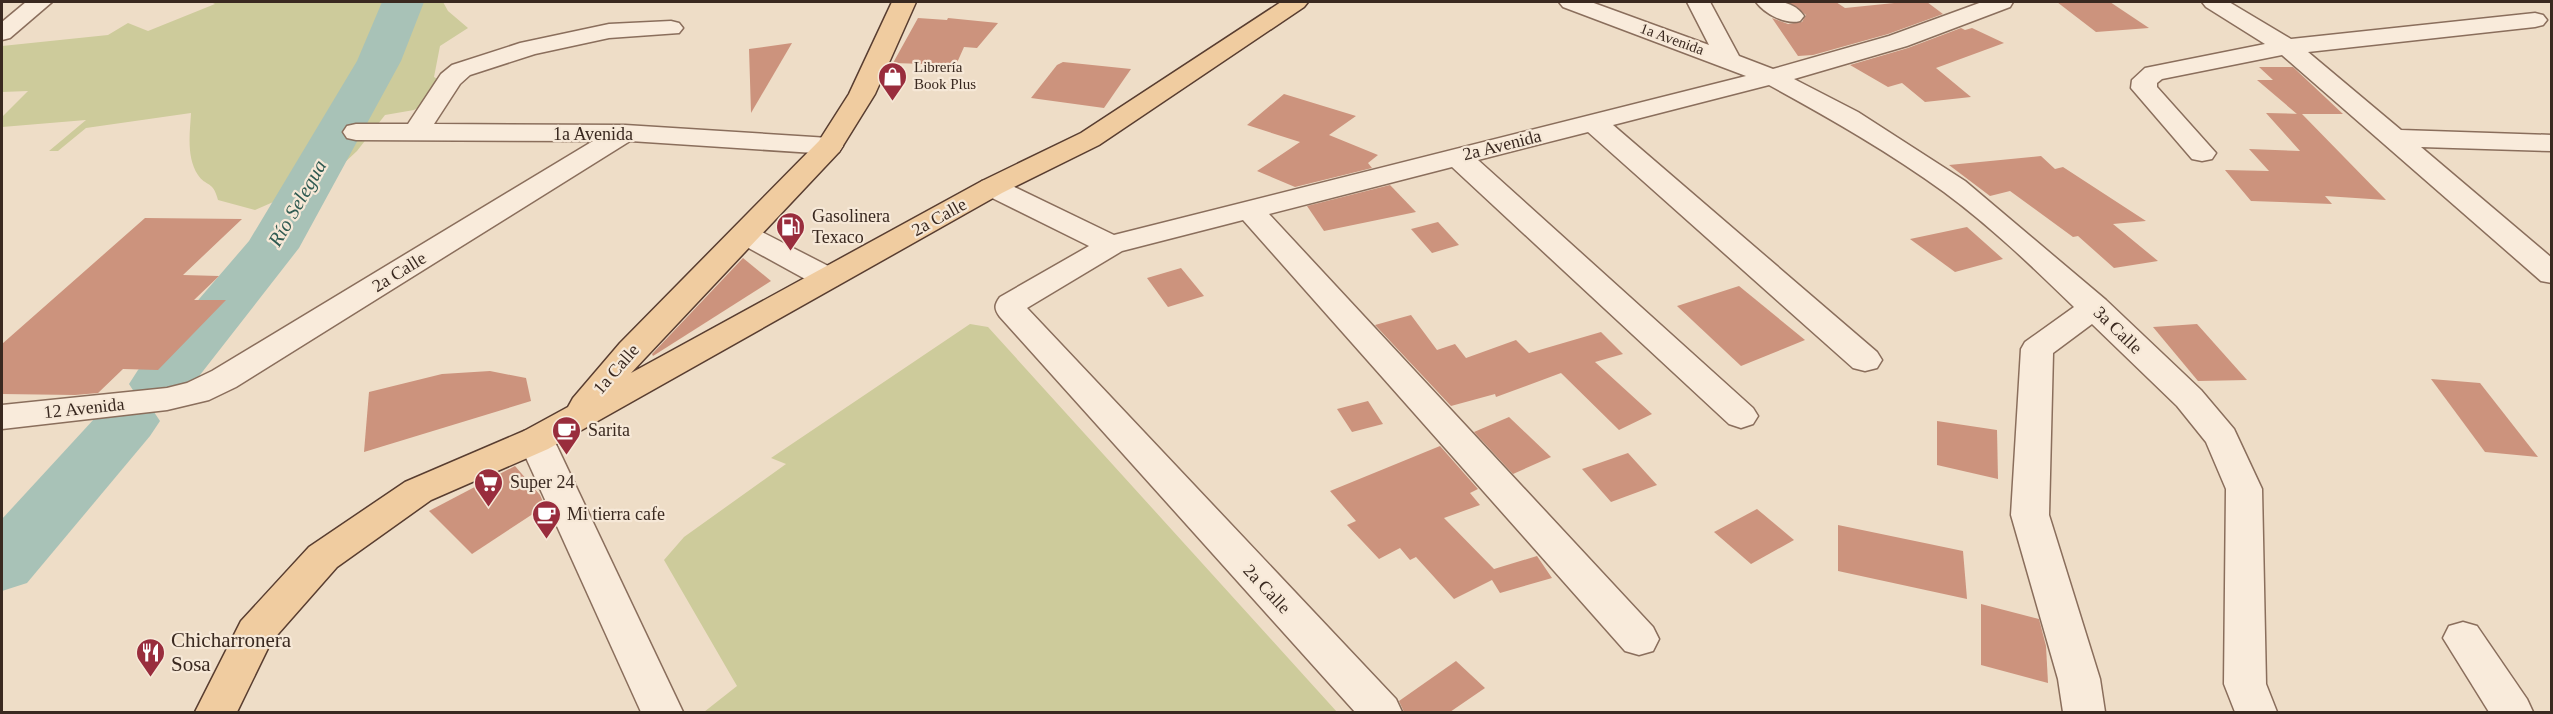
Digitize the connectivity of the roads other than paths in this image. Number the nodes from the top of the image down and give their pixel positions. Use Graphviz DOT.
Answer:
graph roads {
  1 [pos="40,2"];
  2 [pos="904,2"];
  3 [pos="1296,2"];
  4 [pos="1571,2"];
  5 [pos="1699,2"];
  6 [pos="1768,2"];
  7 [pos="2001,2"];
  8 [pos="2214,2"];
  9 [pos="2517,2"];
  10 [pos="1792,16"];
  11 [pos="2535,20"];
  12 [pos="671,28"];
  13 [pos="2,33"];
  14 [pos="2552,38"];
  15 [pos="2287,47"];
  16 [pos="1729,60"];
  17 [pos="1772,76"];
  18 [pos="1593,122"];
  19 [pos="356,132"];
  20 [pos="625,133"];
  21 [pos="415,134"];
  22 [pos="2391,138"];
  23 [pos="2552,143"];
  24 [pos="829,146"];
  25 [pos="2202,153"];
  26 [pos="1458,157"];
  27 [pos="992,187"];
  28 [pos="1250,210"];
  29 [pos="744,234"];
  30 [pos="1111,245"];
  31 [pos="2552,274"];
  32 [pos="827,278"];
  33 [pos="1011,304"];
  34 [pos="2095,307"];
  35 [pos="1865,360"];
  36 [pos="167,399"];
  37 [pos="1741,416"];
  38 [pos="2,417"];
  39 [pos="573,420"];
  40 [pos="536,440"];
  41 [pos="2463,638"];
  42 [pos="1639,639"];
  43 [pos="216,712"];
  44 [pos="662,712"];
  45 [pos="1381,712"];
  46 [pos="2084,712"];
  47 [pos="2256,712"];
  48 [pos="2512,712"];
  1 -- 13 [label="street"];
  2 -- 24 [label="main road, 1a Calle"];
  3 -- 27 [label="main road, 2a Calle"];
  4 -- 16 [label="street, 1a Avenida"];
  5 -- 16 [label="street"];
  6 -- 10 [label="street"];
  7 -- 17 [label="street, 2a Avenida"];
  8 -- 15 [label="street"];
  9 -- 11 [label="street"];
  11 -- 14 [label="street"];
  11 -- 15 [label="street"];
  12 -- 21 [label="street"];
  15 -- 22 [label="street"];
  15 -- 25 [label="street"];
  16 -- 17 [label="street, 1a Avenida"];
  17 -- 18 [label="street, 2a Avenida"];
  17 -- 34 [label="street, 3a Calle"];
  18 -- 26 [label="street, 2a Avenida"];
  18 -- 35 [label="street"];
  19 -- 21 [label="street, 1a Avenida"];
  20 -- 21 [label="street, 1a Avenida"];
  20 -- 24 [label="street, 1a Avenida"];
  20 -- 36 [label="street, 2a Calle"];
  22 -- 23 [label="street"];
  22 -- 31 [label="street"];
  24 -- 29 [label="main road, 1a Calle"];
  26 -- 28 [label="street, 2a Avenida"];
  26 -- 37 [label="street"];
  27 -- 30 [label="street"];
  27 -- 32 [label="main road, 2a Calle"];
  28 -- 30 [label="street, 2a Avenida"];
  28 -- 42 [label="street"];
  29 -- 32 [label="street"];
  29 -- 39 [label="main road, 1a Calle"];
  30 -- 33 [label="street, 2a Avenida"];
  32 -- 39 [label="main road, 2a Calle"];
  33 -- 45 [label="street, 2a Calle"];
  34 -- 46 [label="street"];
  34 -- 47 [label="street, 3a Calle"];
  36 -- 38 [label="street, 12 Avenida"];
  39 -- 40 [label="main road, 1a Calle"];
  40 -- 43 [label="main road, 1a Calle"];
  40 -- 44 [label="street"];
  41 -- 48 [label="street"];
}
